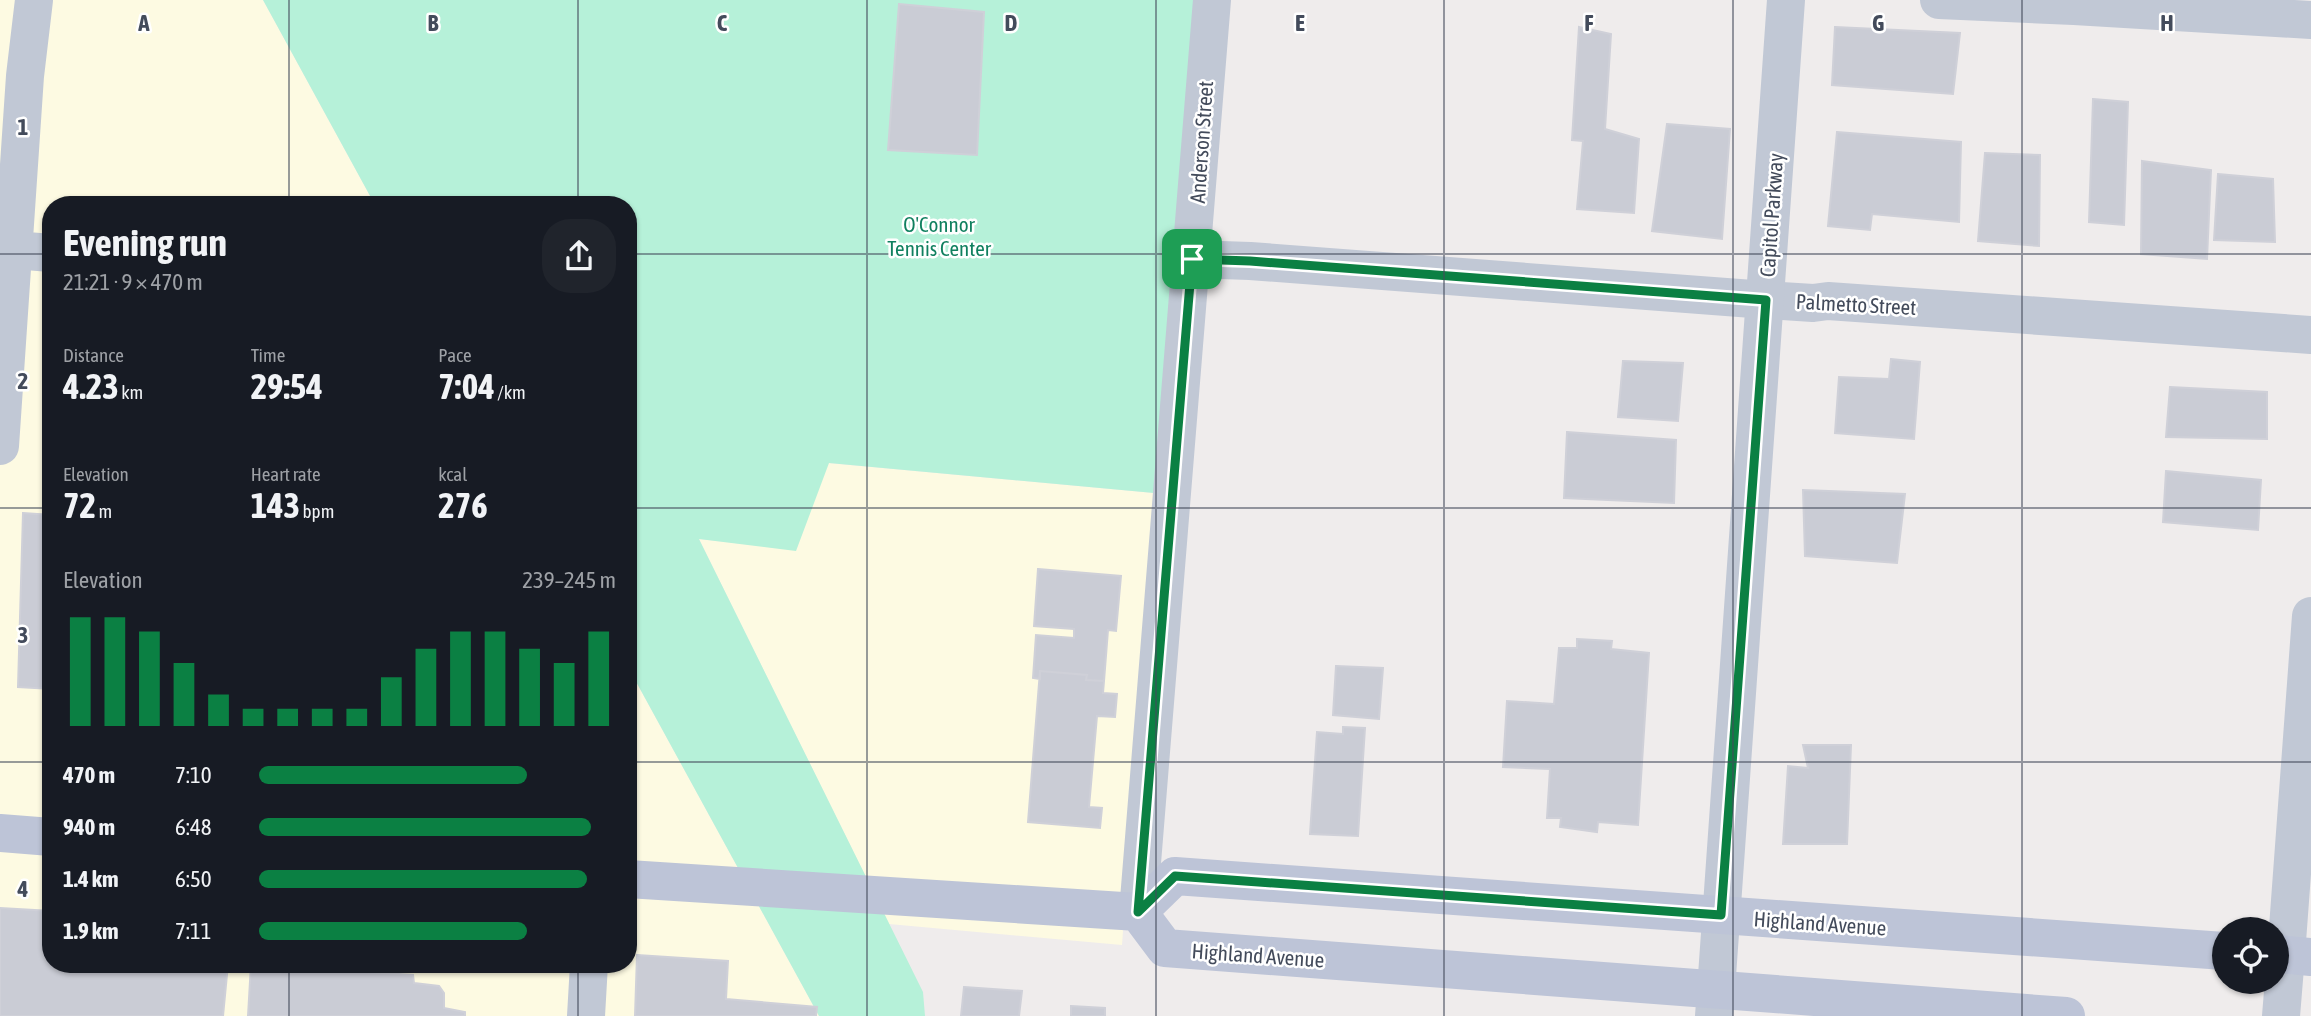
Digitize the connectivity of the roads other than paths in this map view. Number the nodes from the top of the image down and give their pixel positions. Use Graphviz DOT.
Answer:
graph roads {
  1 [pos="34,0"];
  2 [pos="1212,0"];
  3 [pos="1786,0"];
  4 [pos="1939,0"];
  5 [pos="2311,20"];
  6 [pos="32,252"];
  7 [pos="1192,259"];
  8 [pos="1766,300"];
  9 [pos="2311,335"];
  10 [pos="0,446"];
  11 [pos="2311,617"];
  12 [pos="0,833"];
  13 [pos="42,836"];
  14 [pos="637,879"];
  15 [pos="1138,912"];
  16 [pos="1721,915"];
  17 [pos="2212,950"];
  18 [pos="2291,955"];
  19 [pos="588,973"];
  20 [pos="1715,1003"];
  21 [pos="586,1016"];
  22 [pos="2066,1016"];
  23 [pos="2281,1016"];
  1 -- 6 [label="street"];
  2 -- 7 [label="street, Anderson Street"];
  3 -- 8 [label="street, Capitol Parkway"];
  4 -- 5 [label="street"];
  6 -- 10 [label="street"];
  7 -- 8 [label="street, Palmetto Street"];
  7 -- 15 [label="street, Anderson Street"];
  8 -- 9 [label="street, Palmetto Street"];
  8 -- 16 [label="street, Capitol Parkway"];
  11 -- 18 [label="street"];
  12 -- 13 [label="main road"];
  14 -- 15 [label="main road"];
  15 -- 16 [label="main road, Highland Avenue"];
  15 -- 20 [label="main road, Highland Avenue"];
  16 -- 17 [label="main road, Highland Avenue"];
  16 -- 20 [label="street, Capitol Parkway"];
  18 -- 23 [label="street"];
  19 -- 21 [label="street"];
  20 -- 22 [label="main road, Highland Avenue"];
}
